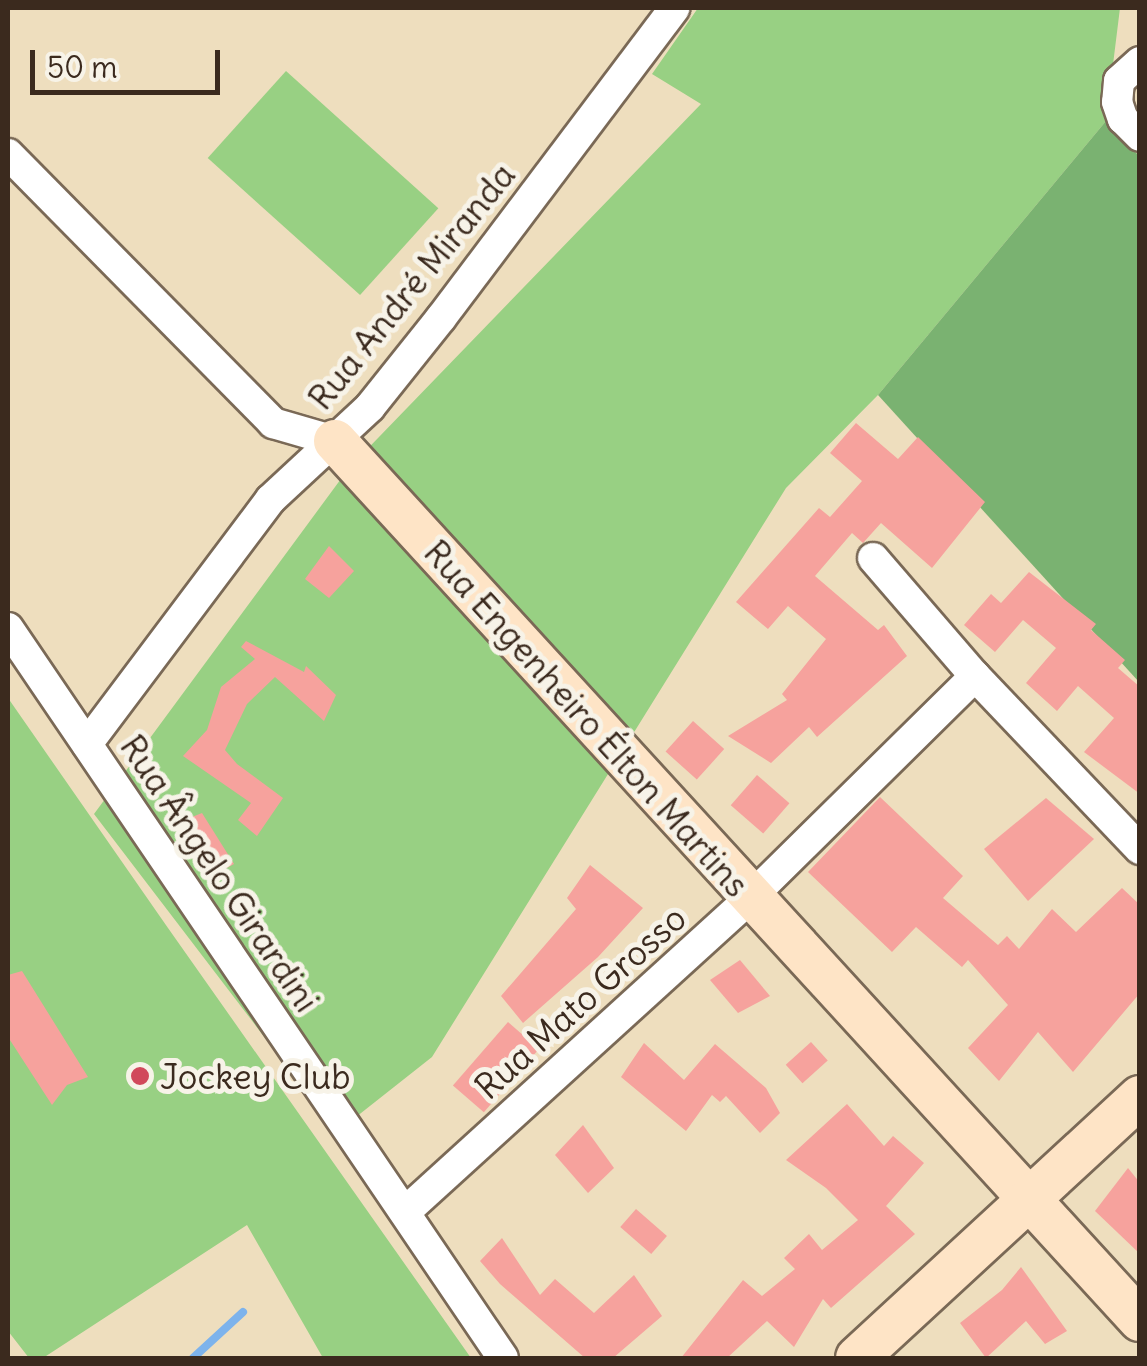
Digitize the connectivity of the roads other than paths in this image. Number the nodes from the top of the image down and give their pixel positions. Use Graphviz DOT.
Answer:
graph roads {
  1 [pos="674,8"];
  2 [pos="1130,72"];
  3 [pos="1140,136"];
  4 [pos="8,154"];
  5 [pos="335,441"];
  6 [pos="873,558"];
  7 [pos="8,628"];
  8 [pos="975,676"];
  9 [pos="87,744"];
  10 [pos="1140,849"];
  11 [pos="750,898"];
  12 [pos="1140,1097"];
  13 [pos="1029,1202"];
  14 [pos="405,1212"];
  15 [pos="1140,1320"];
  16 [pos="503,1358"];
  17 [pos="857,1358"];
  1 -- 5 [label="street, Rua André Miranda"];
  2 -- 3 [label="street"];
  4 -- 5 [label="street"];
  5 -- 9 [label="street, Rua André Miranda"];
  5 -- 11 [label="street, Rua Engenheiro Élton Martins"];
  6 -- 8 [label="street"];
  7 -- 9 [label="street, Rua Ângelo Girardini"];
  8 -- 10 [label="street"];
  8 -- 11 [label="street, Rua Mato Grosso"];
  9 -- 14 [label="street, Rua Ângelo Girardini"];
  11 -- 13 [label="street, Rua Engenheiro Élton Martins"];
  11 -- 14 [label="street, Rua Mato Grosso"];
  12 -- 13 [label="street"];
  13 -- 15 [label="street, Rua Engenheiro Élton Martins"];
  13 -- 17 [label="street"];
  14 -- 16 [label="street, Rua Ângelo Girardini"];
}
